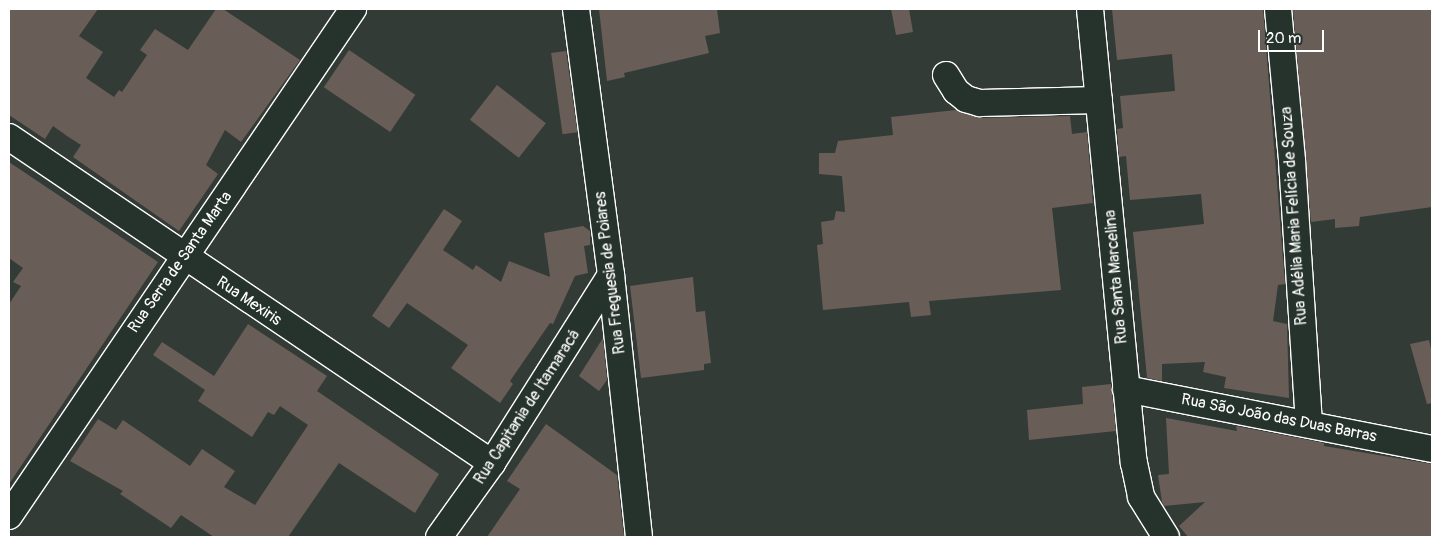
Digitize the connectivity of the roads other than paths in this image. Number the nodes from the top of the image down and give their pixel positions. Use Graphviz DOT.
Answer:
graph roads {
  1 [pos="353,9"];
  2 [pos="576,9"];
  3 [pos="1090,9"];
  4 [pos="1278,9"];
  5 [pos="946,75"];
  6 [pos="1099,100"];
  7 [pos="9,136"];
  8 [pos="183,257"];
  9 [pos="611,275"];
  10 [pos="1126,389"];
  11 [pos="1309,424"];
  12 [pos="1432,448"];
  13 [pos="492,463"];
  14 [pos="18,484"];
  15 [pos="9,516"];
  16 [pos="439,537"];
  17 [pos="639,537"];
  18 [pos="1166,537"];
  1 -- 8 [label="street, Rua Serra de Santa Marta"];
  2 -- 9 [label="street, Rua Freguesia de Poiares"];
  3 -- 6 [label="street, Rua Santa Marcelina"];
  4 -- 11 [label="street, Rua Adélia Maria Felícia de Souza"];
  5 -- 6 [label="street"];
  6 -- 10 [label="street, Rua Santa Marcelina"];
  7 -- 8 [label="street, Rua Mexiris"];
  8 -- 13 [label="street, Rua Mexiris"];
  8 -- 14 [label="street, Rua Serra de Santa Marta"];
  9 -- 13 [label="street, Rua Capitania de Itamaracá"];
  9 -- 17 [label="street, Rua Freguesia de Poiares"];
  10 -- 11 [label="street, Rua São João das Duas Barras"];
  10 -- 18 [label="street, Rua Santa Marcelina"];
  11 -- 12 [label="street, Rua São João das Duas Barras"];
  13 -- 16 [label="street, Rua Capitania de Itamaracá"];
  14 -- 15 [label="street, Rua Serra de Santa Marta"];
}
